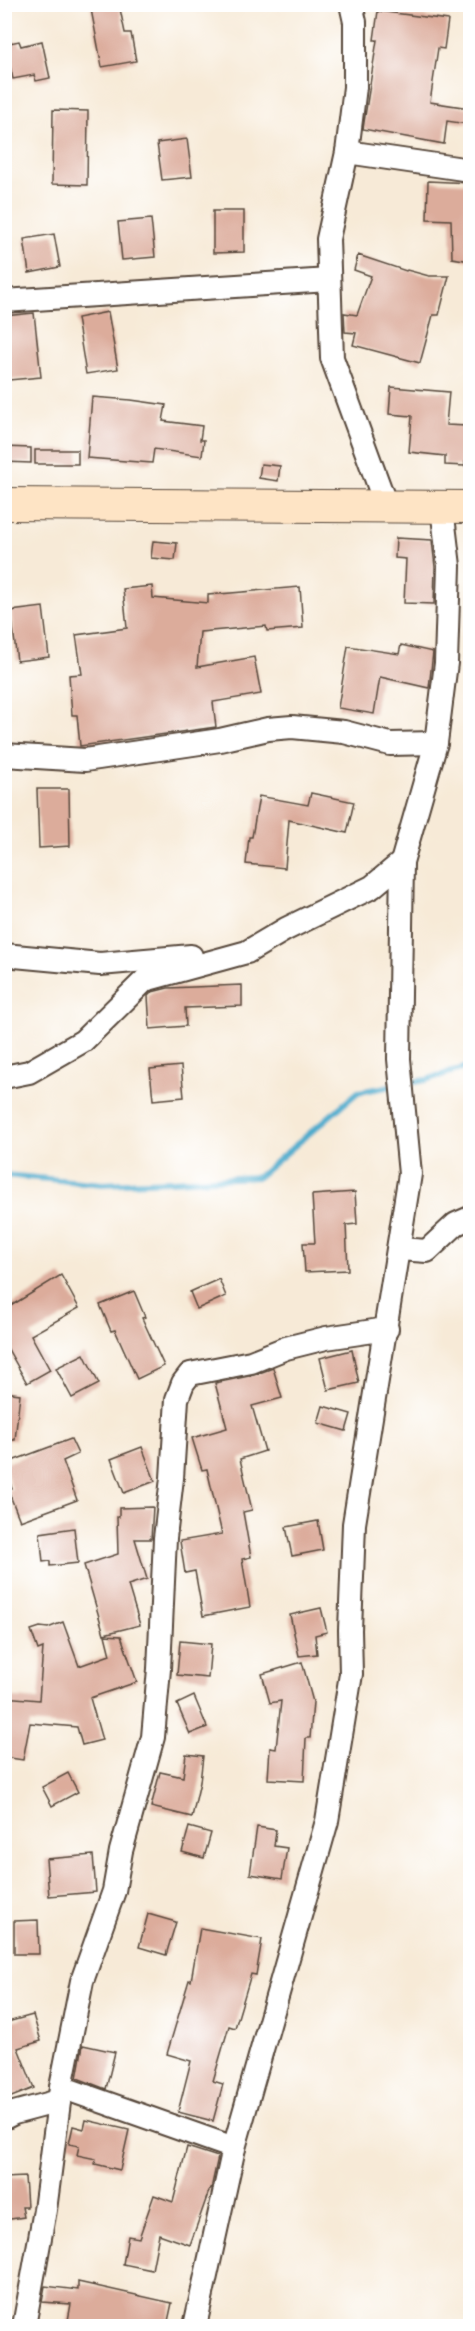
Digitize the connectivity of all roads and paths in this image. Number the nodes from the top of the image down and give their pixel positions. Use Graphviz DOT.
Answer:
graph roads {
  1 [pos="351,4"];
  2 [pos="347,152"];
  3 [pos="471,170"];
  4 [pos="329,280"];
  5 [pos="4,301"];
  6 [pos="4,504"];
  7 [pos="387,508"];
  8 [pos="456,508"];
  9 [pos="436,742"];
  10 [pos="4,755"];
  11 [pos="402,862"];
  12 [pos="247,951"];
  13 [pos="4,955"];
  14 [pos="4,1077"];
  15 [pos="471,1218"];
  16 [pos="399,1249"];
  17 [pos="387,1329"];
  18 [pos="60,2094"];
  19 [pos="4,2118"];
  20 [pos="234,2148"];
  21 [pos="202,2296"];
  22 [pos="24,2326"];
  23 [pos="195,2326"];
  24 [pos="212,2326"];
  1 -- 2 [label="street"];
  2 -- 3 [label="street"];
  2 -- 4 [label="street"];
  4 -- 5 [label="street"];
  4 -- 7 [label="street"];
  6 -- 7 [label="main road"];
  7 -- 8 [label="main road"];
  8 -- 9 [label="street"];
  9 -- 10 [label="street"];
  9 -- 11 [label="street"];
  11 -- 12 [label="street"];
  11 -- 16 [label="street"];
  12 -- 13 [label="street"];
  12 -- 14 [label="street"];
  15 -- 16 [label="street"];
  16 -- 17 [label="street"];
  17 -- 18 [label="street"];
  17 -- 20 [label="street"];
  18 -- 19 [label="street"];
  18 -- 20 [label="street"];
  18 -- 22 [label="street"];
  20 -- 21 [label="street"];
  21 -- 23 [label="street"];
  21 -- 24 [label="street"];
}
